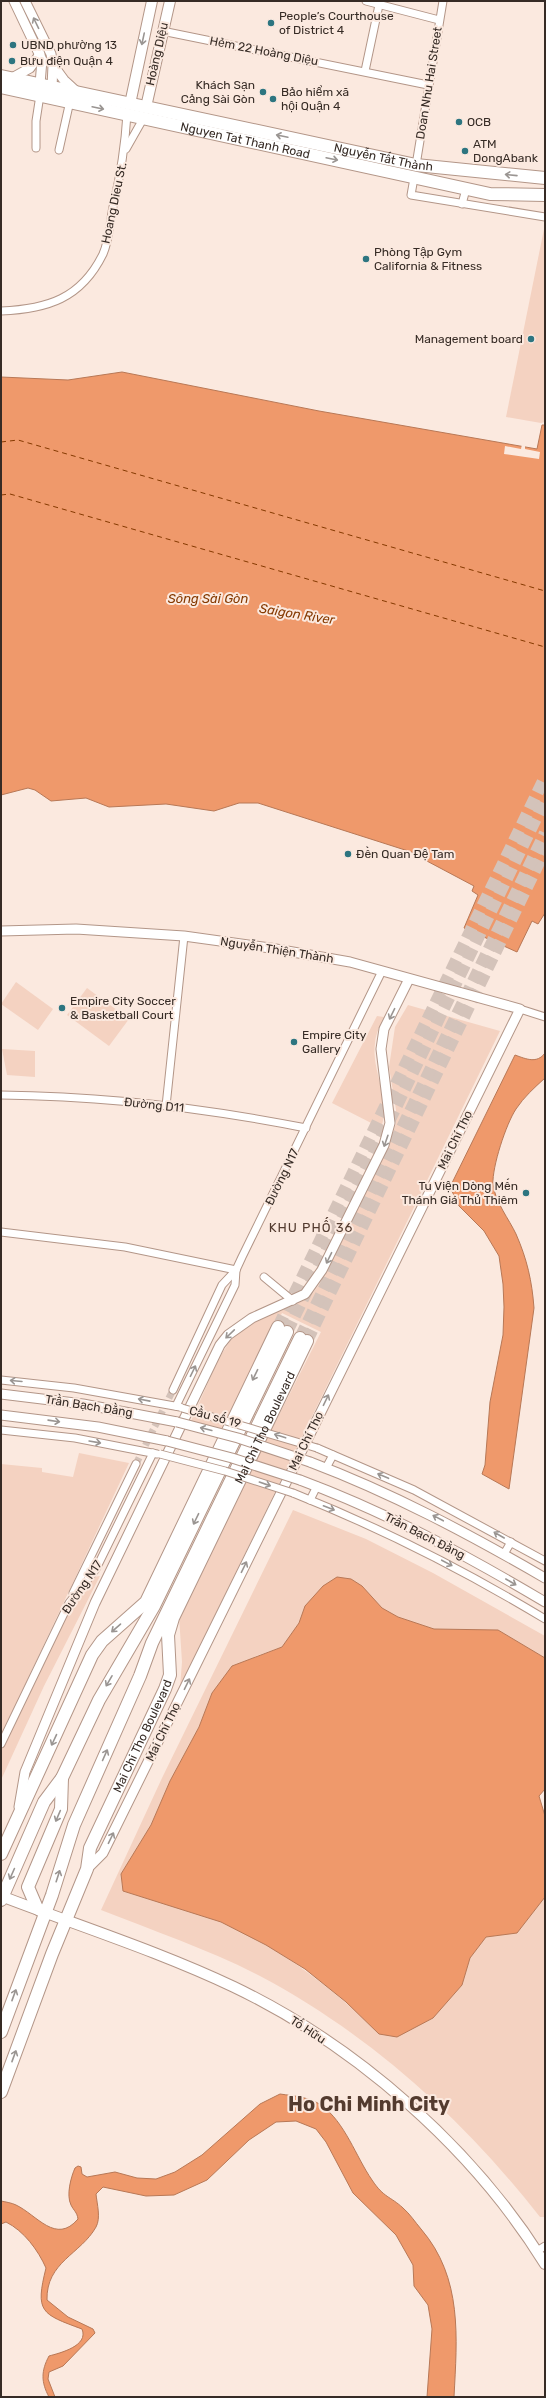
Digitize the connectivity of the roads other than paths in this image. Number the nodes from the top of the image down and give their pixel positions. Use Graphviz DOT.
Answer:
graph roads {
  1 [pos="14,1"];
  2 [pos="25,1"];
  3 [pos="152,1"];
  4 [pos="170,1"];
  5 [pos="366,1"];
  6 [pos="443,1"];
  7 [pos="379,5"];
  8 [pos="440,20"];
  9 [pos="162,31"];
  10 [pos="40,54"];
  11 [pos="53,65"];
  12 [pos="365,71"];
  13 [pos="7,77"];
  14 [pos="428,85"];
  15 [pos="1,87"];
  16 [pos="44,89"];
  17 [pos="73,97"];
  18 [pos="128,109"];
  19 [pos="145,113"];
  20 [pos="36,148"];
  21 [pos="59,150"];
  22 [pos="125,151"];
  23 [pos="416,165"];
  24 [pos="414,178"];
  25 [pos="545,178"];
  26 [pos="466,189"];
  27 [pos="545,195"];
  28 [pos="462,204"];
  29 [pos="545,217"];
  30 [pos="1,311"];
  31 [pos="1,931"];
  32 [pos="184,936"];
  33 [pos="382,971"];
  34 [pos="409,979"];
  35 [pos="520,1009"];
  36 [pos="545,1017"];
  37 [pos="1,1095"];
  38 [pos="166,1106"];
  39 [pos="306,1128"];
  40 [pos="1,1232"];
  41 [pos="236,1270"];
  42 [pos="264,1277"];
  43 [pos="293,1301"];
  44 [pos="1,1380"];
  45 [pos="173,1390"];
  46 [pos="1,1394"];
  47 [pos="179,1407"];
  48 [pos="1,1415"];
  49 [pos="177,1422"];
  50 [pos="1,1430"];
  51 [pos="157,1454"];
  52 [pos="333,1454"];
  53 [pos="310,1462"];
  54 [pos="136,1464"];
  55 [pos="326,1468"];
  56 [pos="317,1486"];
  57 [pos="310,1500"];
  58 [pos="511,1542"];
  59 [pos="504,1554"];
  60 [pos="545,1561"];
  61 [pos="494,1572"];
  62 [pos="545,1578"];
  63 [pos="486,1585"];
  64 [pos="545,1602"];
  65 [pos="69,1603"];
  66 [pos="545,1619"];
  67 [pos="1,1744"];
  68 [pos="62,1778"];
  69 [pos="18,1817"];
  70 [pos="1,1854"];
  71 [pos="87,1869"];
  72 [pos="1,1898"];
  73 [pos="45,1913"];
  74 [pos="66,1920"];
  75 [pos="1,2032"];
  76 [pos="1,2092"];
  77 [pos="541,2248"];
  78 [pos="545,2264"];
  1 -- 10 [label="street"];
  11 -- 2 [label="street, one-way"];
  3 -- 18 [label="main road, Hoàng Diệu, one-way"];
  4 -- 9 [label="main road, Hoàng Diệu"];
  5 -- 7 [label="street"];
  6 -- 8 [label="street, Doan Nhu Hai Street"];
  7 -- 8 [label="street"];
  7 -- 12 [label="street"];
  8 -- 14 [label="street, Doan Nhu Hai Street"];
  9 -- 12 [label="street, Hẻm 22 Hoàng Diệu"];
  9 -- 19 [label="main road, Hoàng Diệu"];
  10 -- 13 [label="street"];
  10 -- 16 [label="street"];
  11 -- 16 [label="street"];
  11 -- 17 [label="street"];
  12 -- 14 [label="street, Hẻm 22 Hoàng Diệu"];
  13 -- 16 [label="main road, Nguyen Tat Thanh Road"];
  14 -- 23 [label="street, Doan Nhu Hai Street"];
  15 -- 16 [label="main road, Nguyen Tat Thanh Road"];
  16 -- 17 [label="main road, Nguyen Tat Thanh Road"];
  16 -- 20 [label="street"];
  17 -- 18 [label="main road, Nguyen Tat Thanh Road"];
  17 -- 21 [label="street"];
  18 -- 19 [label="main road, Nguyen Tat Thanh Road"];
  18 -- 22 [label="street, Hoàng Diệu"];
  19 -- 22 [label="street, Hoang Dieu St."];
  23 -- 19 [label="main road, Nguyễn Tất Thành, one-way"];
  19 -- 24 [label="main road, Nguyen Tat Thanh Road, one-way"];
  22 -- 30 [label="street, Hoang Dieu St."];
  25 -- 23 [label="main road, Nguyễn Tất Thành, one-way"];
  24 -- 26 [label="main road, Nguyen Tat Thanh Road"];
  24 -- 28 [label="street"];
  26 -- 27 [label="main road, Nguyen Tat Thanh Road"];
  26 -- 28 [label="street"];
  28 -- 29 [label="street"];
  31 -- 32 [label="street, Nguyễn Thiện Thành"];
  32 -- 33 [label="street, Nguyễn Thiện Thành"];
  32 -- 38 [label="street"];
  33 -- 34 [label="street, Nguyễn Thiện Thành"];
  33 -- 39 [label="street, Đường N17"];
  34 -- 35 [label="street, Nguyễn Thiện Thành"];
  34 -- 43 [label="street, one-way"];
  35 -- 36 [label="street, Nguyễn Thiện Thành"];
  71 -- 35 [label="street, Mai Chí Thọ, one-way"];
  37 -- 38 [label="street, Đường D11"];
  38 -- 39 [label="street, Đường D11"];
  39 -- 41 [label="street, Đường N17"];
  40 -- 41 [label="street"];
  41 -- 45 [label="street"];
  47 -- 41 [label="street, Đường N17, one-way"];
  42 -- 43 [label="street"];
  43 -- 69 [label="street, one-way"];
  47 -- 44 [label="street, Cầu số 19, one-way"];
  46 -- 49 [label="street, Trần Bạch Đằng"];
  52 -- 47 [label="street, Cầu số 19, one-way, bridge"];
  48 -- 56 [label="street, Trần Bạch Đằng, one-way, bridge"];
  53 -- 49 [label="street, Cầu số 19, one-way, bridge"];
  50 -- 51 [label="street, one-way"];
  51 -- 57 [label="street, one-way, bridge"];
  51 -- 65 [label="street, Đường N17"];
  52 -- 55 [label="street"];
  58 -- 52 [label="street, Cầu số 19, one-way"];
  53 -- 55 [label="street, Trần Bạch Đằng"];
  54 -- 65 [label="street"];
  59 -- 55 [label="street, Trần Bạch Đằng, one-way"];
  56 -- 57 [label="street"];
  56 -- 61 [label="street, Trần Bạch Đằng"];
  57 -- 63 [label="street, one-way"];
  58 -- 59 [label="street"];
  58 -- 60 [label="street, Cầu số 19"];
  59 -- 62 [label="street, Trần Bạch Đằng"];
  61 -- 63 [label="street"];
  61 -- 64 [label="street, Trần Bạch Đằng, one-way"];
  63 -- 66 [label="street"];
  65 -- 67 [label="street, Đường N17"];
  68 -- 69 [label="main road, Mai Chi Tho Boulevard"];
  68 -- 72 [label="main road, Mai Chi Tho Boulevard, one-way"];
  68 -- 73 [label="main road, one-way"];
  69 -- 70 [label="main road"];
  73 -- 71 [label="main road, Mai Chi Tho Boulevard, one-way"];
  71 -- 74 [label="main road, Mai Chi Tho Boulevard"];
  72 -- 73 [label="main road, Tố Hữu"];
  73 -- 74 [label="main road, Tố Hữu"];
  75 -- 73 [label="main road, Mai Chi Tho Boulevard, one-way"];
  76 -- 74 [label="main road, Mai Chi Tho Boulevard, one-way"];
  74 -- 77 [label="main road, Tố Hữu"];
  77 -- 78 [label="main road, Tố Hữu"];
}
